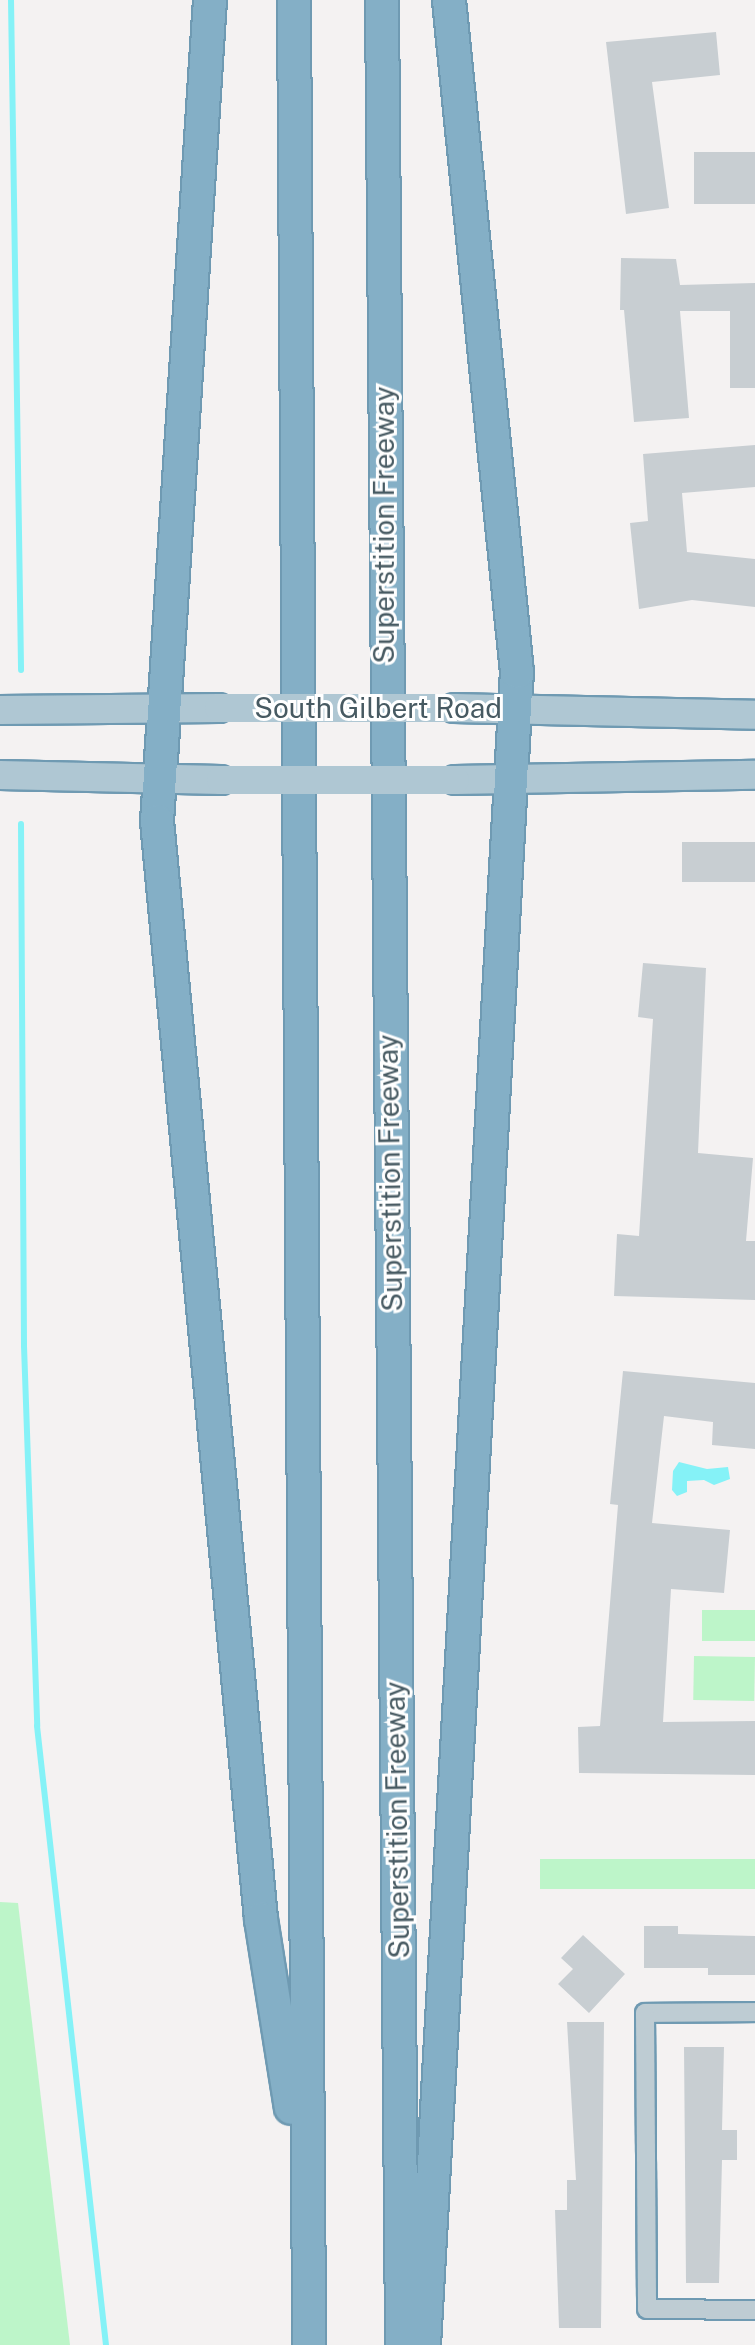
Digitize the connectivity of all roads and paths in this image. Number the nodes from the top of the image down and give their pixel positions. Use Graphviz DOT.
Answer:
graph roads {
  1 [pos="210,0"];
  2 [pos="294,0"];
  3 [pos="382,0"];
  4 [pos="449,0"];
  5 [pos="161,708"];
  6 [pos="516,708"];
  7 [pos="0,710"];
  8 [pos="755,715"];
  9 [pos="0,775"];
  10 [pos="755,775"];
  11 [pos="159,778"];
  12 [pos="513,780"];
  13 [pos="755,2012"];
  14 [pos="307,2213"];
  15 [pos="755,2310"];
  16 [pos="309,2345"];
  17 [pos="402,2345"];
  18 [pos="424,2345"];
  1 -- 5 [label="highway"];
  2 -- 14 [label="highway"];
  3 -- 17 [label="highway, Superstition Freeway"];
  4 -- 6 [label="highway"];
  5 -- 6 [label="main road, South Gilbert Road, bridge"];
  5 -- 7 [label="main road, South Gilbert Road"];
  5 -- 11 [label="highway"];
  6 -- 8 [label="main road, South Gilbert Road"];
  6 -- 12 [label="highway"];
  9 -- 11 [label="main road"];
  10 -- 12 [label="main road"];
  11 -- 12 [label="main road, bridge"];
  11 -- 14 [label="highway"];
  12 -- 18 [label="highway"];
  13 -- 15 [label="street"];
  14 -- 16 [label="highway"];
}
